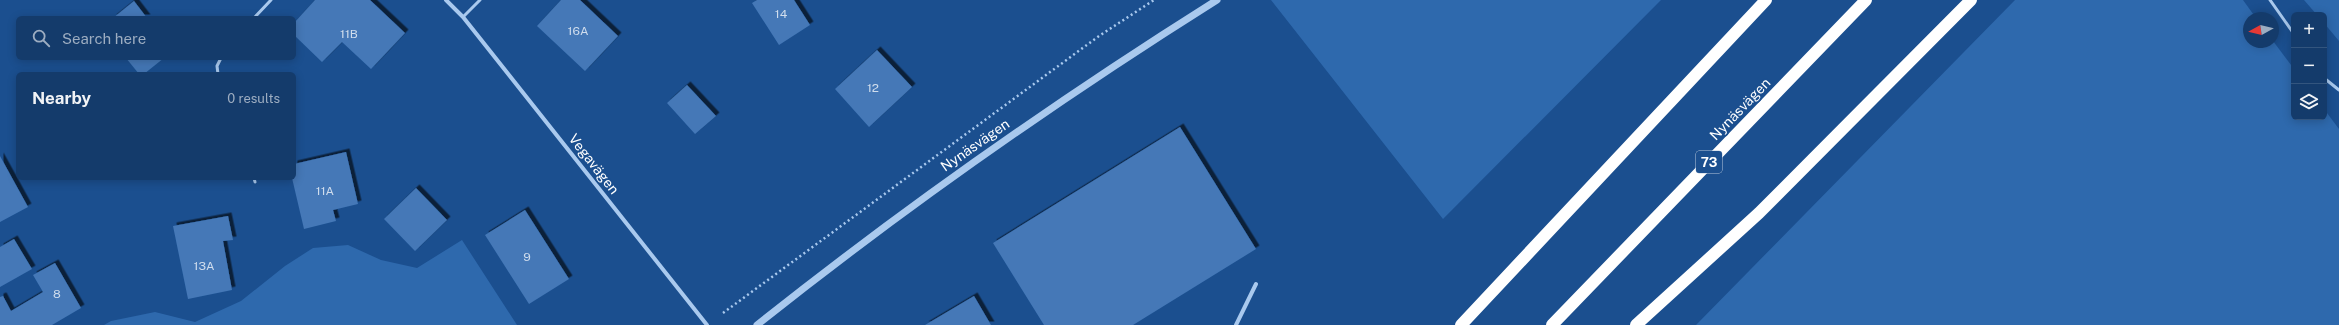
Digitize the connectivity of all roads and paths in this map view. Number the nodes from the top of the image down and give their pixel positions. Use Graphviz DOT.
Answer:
graph roads {
  1 [pos="271,0"];
  2 [pos="446,0"];
  3 [pos="480,0"];
  4 [pos="1154,0"];
  5 [pos="1217,0"];
  6 [pos="1766,0"];
  7 [pos="1866,0"];
  8 [pos="1971,0"];
  9 [pos="2270,0"];
  10 [pos="256,16"];
  11 [pos="463,17"];
  12 [pos="2291,30"];
  13 [pos="220,60"];
  14 [pos="218,72"];
  15 [pos="2327,80"];
  16 [pos="2339,90"];
  17 [pos="1256,284"];
  18 [pos="707,325"];
  19 [pos="757,325"];
  20 [pos="1236,325"];
  21 [pos="1461,325"];
  22 [pos="1552,325"];
  23 [pos="1636,325"];
  1 -- 10 [label="lane"];
  2 -- 11 [label="street, Vegavägen"];
  3 -- 11 [label="lane"];
  4 -- 18 [label="path"];
  5 -- 19 [label="street, Nynäsvägen"];
  6 -- 21 [label="highway"];
  7 -- 22 [label="highway, Nynäsvägen / 73"];
  8 -- 23 [label="highway"];
  9 -- 12 [label="lane"];
  11 -- 18 [label="street, Vegavägen"];
  13 -- 14 [label="lane"];
  15 -- 16 [label="lane"];
  17 -- 20 [label="street"];
}
